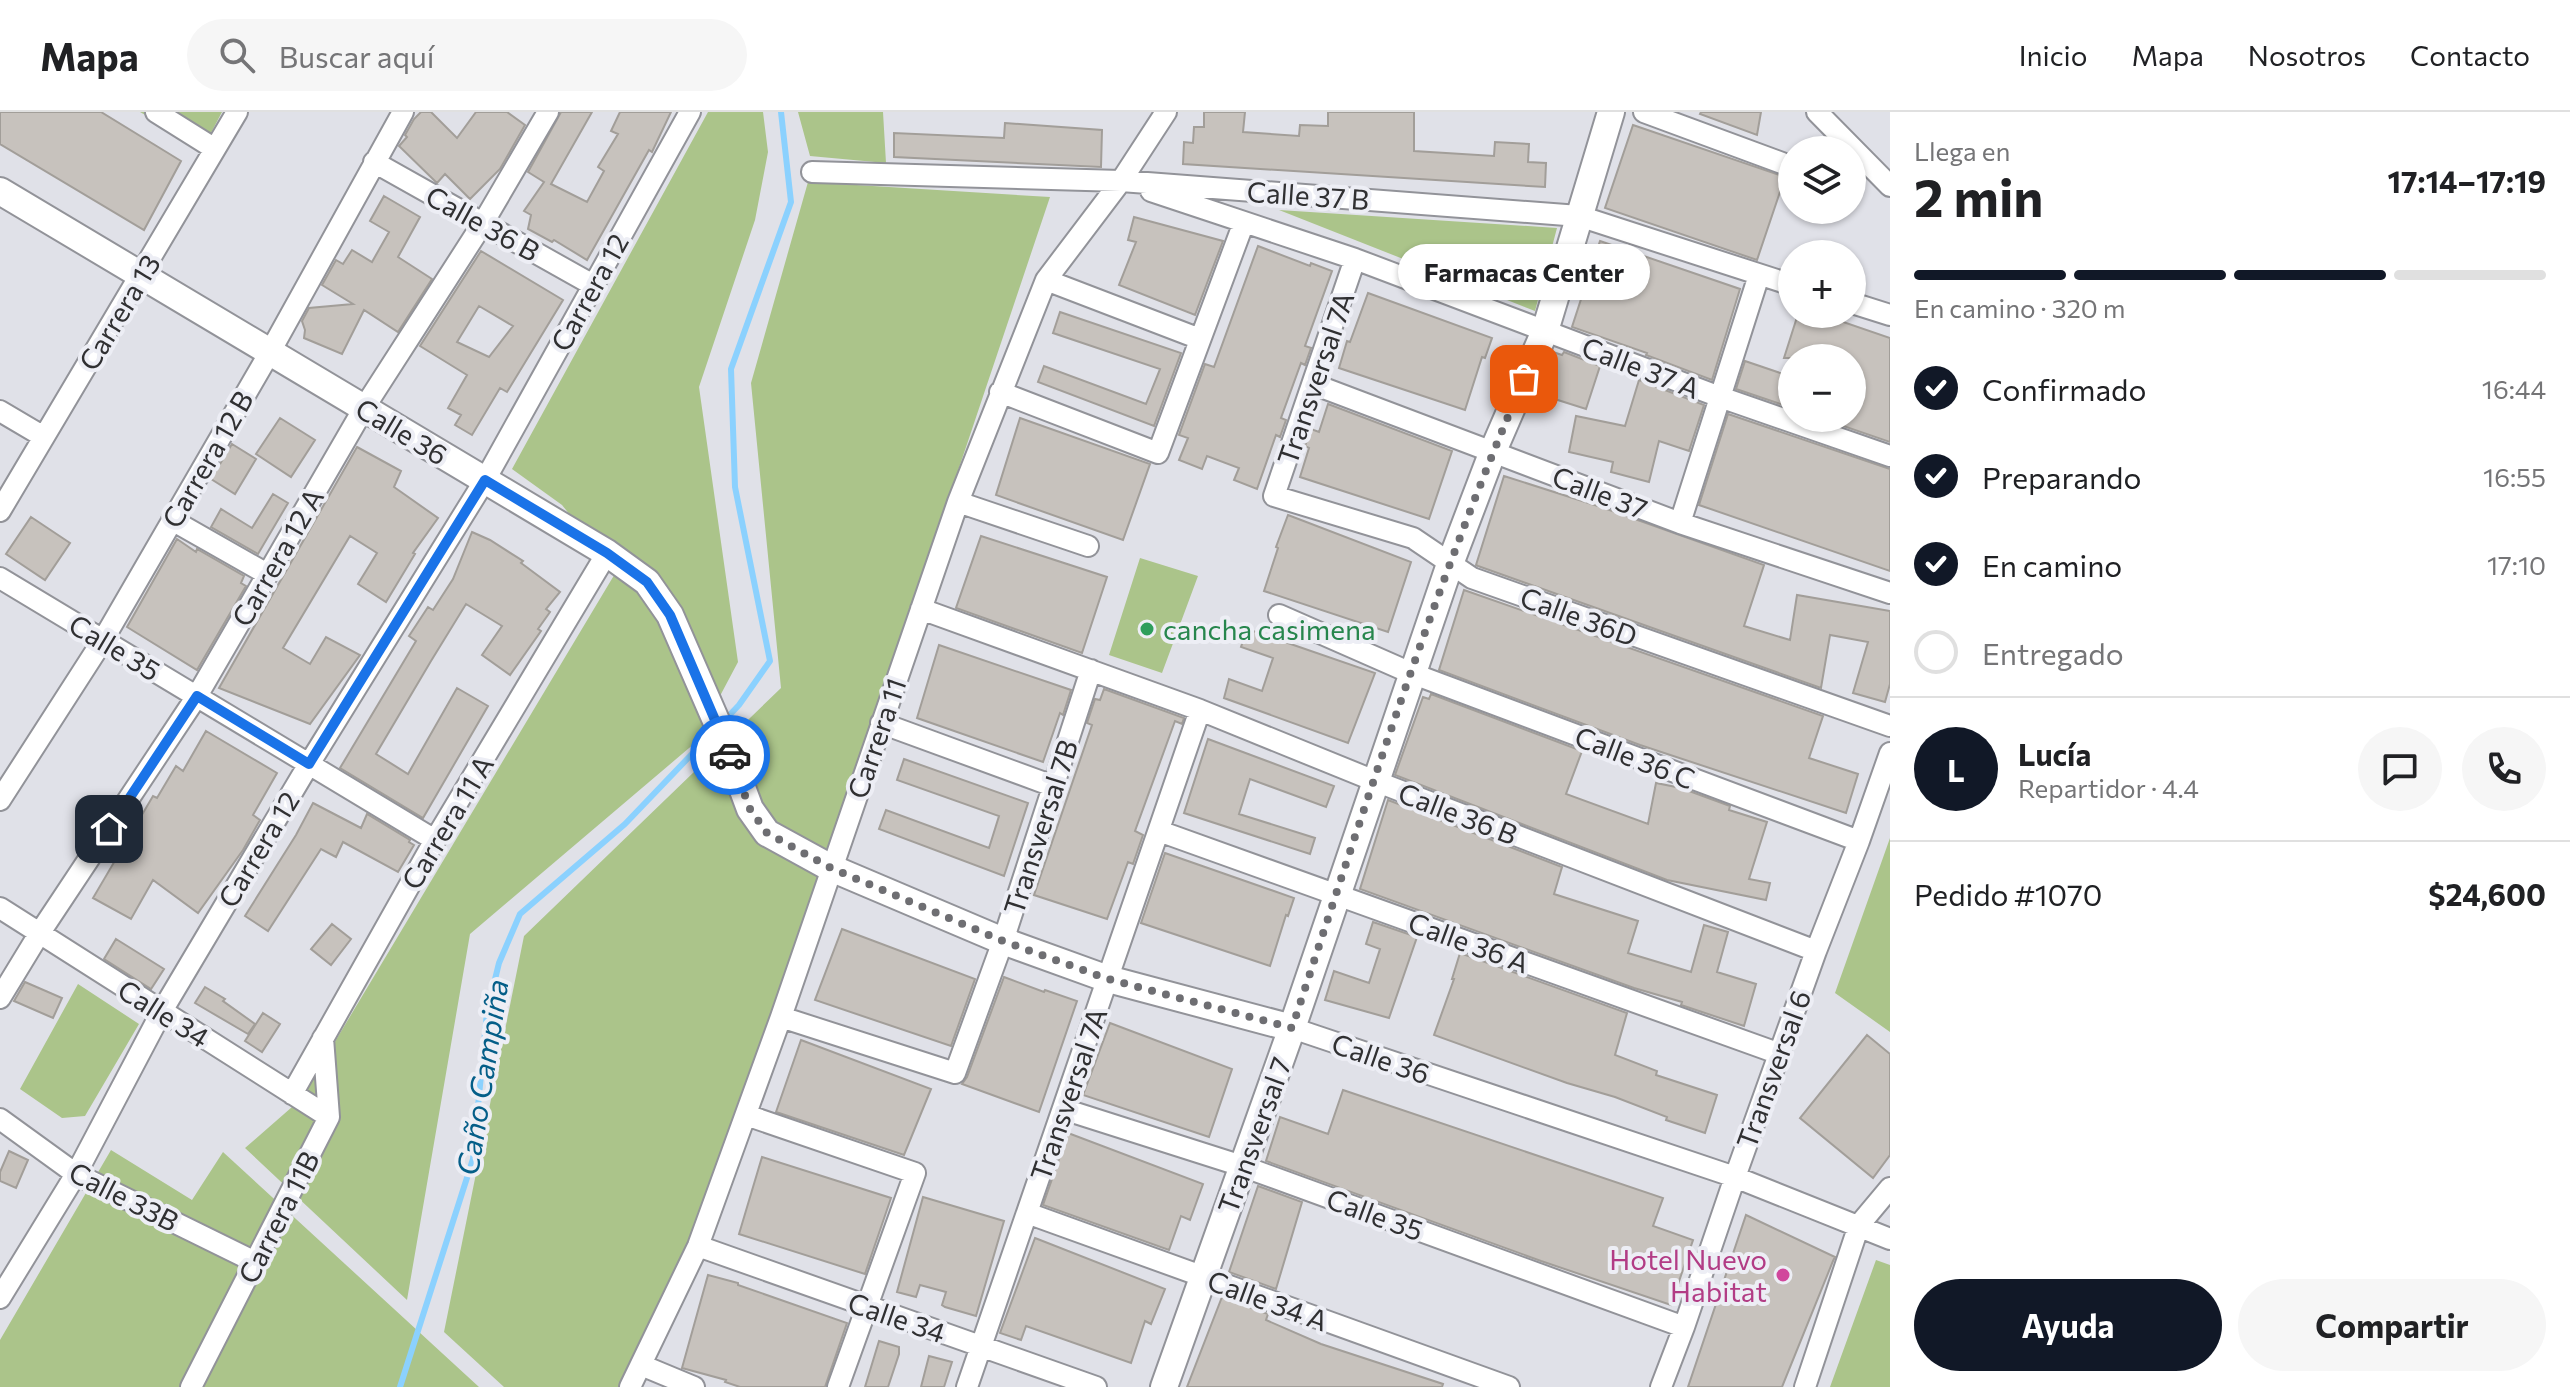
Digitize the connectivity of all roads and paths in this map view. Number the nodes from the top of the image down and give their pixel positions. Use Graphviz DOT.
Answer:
graph roads {
  1 [pos="156,112"];
  2 [pos="237,112"];
  3 [pos="403,112"];
  4 [pos="548,112"];
  5 [pos="690,112"];
  6 [pos="1166,112"];
  7 [pos="1611,112"];
  8 [pos="1644,112"];
  9 [pos="1817,112"];
  10 [pos="215,149"];
  11 [pos="374,162"];
  12 [pos="1778,162"];
  13 [pos="812,172"];
  14 [pos="1121,181"];
  15 [pos="1890,186"];
  16 [pos="0,191"];
  17 [pos="1579,216"];
  18 [pos="1244,222"];
  19 [pos="483,223"];
  20 [pos="1355,259"];
  21 [pos="141,275"];
  22 [pos="1759,275"];
  23 [pos="1046,280"];
  24 [pos="1778,281"];
  25 [pos="593,285"];
  26 [pos="1866,307"];
  27 [pos="1890,315"];
  28 [pos="1545,331"];
  29 [pos="1200,339"];
  30 [pos="270,352"];
  31 [pos="1313,384"];
  32 [pos="1000,392"];
  33 [pos="1720,397"];
  34 [pos="364,408"];
  35 [pos="0,411"];
  36 [pos="44,437"];
  37 [pos="1493,451"];
  38 [pos="1890,456"];
  39 [pos="485,480"];
  40 [pos="1274,496"];
  41 [pos="958,502"];
  42 [pos="0,511"];
  43 [pos="172,520"];
  44 [pos="1680,523"];
  45 [pos="1088,546"];
  46 [pos="607,553"];
  47 [pos="1450,564"];
  48 [pos="267,574"];
  49 [pos="0,578"];
  50 [pos="1890,593"];
  51 [pos="921,609"];
  52 [pos="1279,615"];
  53 [pos="103,640"];
  54 [pos="1091,670"];
  55 [pos="1411,673"];
  56 [pos="197,696"];
  57 [pos="1200,710"];
  58 [pos="881,723"];
  59 [pos="1890,726"];
  60 [pos="1889,761"];
  61 [pos="309,764"];
  62 [pos="1375,781"];
  63 [pos="1053,786"];
  64 [pos="0,800"];
  65 [pos="1159,831"];
  66 [pos="435,840"];
  67 [pos="1859,841"];
  68 [pos="831,868"];
  69 [pos="1336,895"];
  70 [pos="0,908"];
  71 [pos="39,934"];
  72 [pos="1003,941"];
  73 [pos="1816,951"];
  74 [pos="1108,979"];
  75 [pos="0,998"];
  76 [pos="162,1011"];
  77 [pos="781,1017"];
  78 [pos="1292,1028"];
  79 [pos="323,1038"];
  80 [pos="1780,1054"];
  81 [pos="292,1094"];
  82 [pos="1063,1109"];
  83 [pos="746,1115"];
  84 [pos="329,1117"];
  85 [pos="0,1119"];
  86 [pos="1242,1166"];
  87 [pos="76,1174"];
  88 [pos="1735,1177"];
  89 [pos="1890,1188"];
  90 [pos="1027,1213"];
  91 [pos="1859,1225"];
  92 [pos="1890,1239"];
  93 [pos="698,1246"];
  94 [pos="255,1262"];
  95 [pos="1203,1277"];
  96 [pos="0,1298"];
  97 [pos="867,1307"];
  98 [pos="1684,1327"];
  99 [pos="981,1347"];
  100 [pos="641,1365"];
  101 [pos="191,1387"];
  102 [pos="630,1387"];
  103 [pos="694,1387"];
  104 [pos="838,1387"];
  105 [pos="967,1387"];
  106 [pos="1096,1387"];
  107 [pos="1164,1387"];
  108 [pos="1509,1387"];
  109 [pos="1661,1387"];
  110 [pos="1805,1387"];
  1 -- 10 [label="street"];
  2 -- 10 [label="street, Carrera 13"];
  3 -- 11 [label="street, Carrera 12 B"];
  4 -- 19 [label="street, Carrera 12 A"];
  5 -- 25 [label="street, Carrera 12"];
  6 -- 14 [label="street, Carrera 11"];
  7 -- 17 [label="street, Transversal 7"];
  8 -- 12 [label="street"];
  9 -- 15 [label="street"];
  10 -- 21 [label="street, Carrera 13"];
  11 -- 19 [label="street, Calle 36 B"];
  11 -- 30 [label="street, Carrera 12 B"];
  13 -- 14 [label="street, Calle 37 B"];
  14 -- 17 [label="street, Calle 37 B"];
  14 -- 18 [label="street, Calle 37 A"];
  14 -- 23 [label="street, Carrera 11"];
  16 -- 21 [label="street, Calle 36"];
  17 -- 22 [label="street, Calle 37 B"];
  17 -- 28 [label="street, Transversal 7"];
  18 -- 20 [label="street, Calle 37 A"];
  18 -- 29 [label="street"];
  19 -- 25 [label="street, Calle 36 B"];
  19 -- 34 [label="street, Carrera 12 A"];
  20 -- 28 [label="street, Calle 37 A"];
  20 -- 31 [label="street, Transversal 7A"];
  21 -- 30 [label="street, Calle 36"];
  21 -- 36 [label="street, Carrera 13"];
  22 -- 24 [label="street, Calle 37 B"];
  22 -- 33 [label="street"];
  23 -- 29 [label="street"];
  23 -- 32 [label="street, Carrera 11"];
  25 -- 39 [label="street, Carrera 12"];
  26 -- 27 [label="street"];
  28 -- 33 [label="street, Calle 37 A"];
  28 -- 37 [label="street, Transversal 7"];
  29 -- 32 [label="street"];
  30 -- 34 [label="street, Calle 36"];
  30 -- 43 [label="street, Carrera 12 B"];
  31 -- 37 [label="street, Calle 37"];
  31 -- 40 [label="street, Transversal 7A"];
  32 -- 41 [label="street, Carrera 11"];
  33 -- 38 [label="street, Calle 37 A"];
  33 -- 44 [label="street"];
  34 -- 39 [label="street, Calle 36"];
  34 -- 48 [label="street, Carrera 12 A"];
  35 -- 36 [label="street"];
  36 -- 42 [label="street, Carrera 13"];
  37 -- 44 [label="street, Calle 37"];
  37 -- 47 [label="street, Transversal 7"];
  39 -- 46 [label="street, Calle 36"];
  39 -- 61 [label="street, Carrera 12"];
  40 -- 47 [label="street, Calle 36D"];
  41 -- 45 [label="street"];
  41 -- 51 [label="street, Carrera 11"];
  43 -- 48 [label="street"];
  43 -- 53 [label="street, Carrera 12 B"];
  44 -- 50 [label="street, Calle 37"];
  46 -- 66 [label="street, Carrera 11 A"];
  46 -- 68 [label="street, Calle 36"];
  47 -- 55 [label="street, Transversal 7"];
  47 -- 59 [label="street, Calle 36D"];
  48 -- 56 [label="street, Carrera 12 A"];
  49 -- 53 [label="street, Calle 35"];
  51 -- 54 [label="street, Calle 36 B"];
  51 -- 58 [label="street, Carrera 11"];
  52 -- 55 [label="street, Calle 36 C"];
  53 -- 56 [label="street, Calle 35"];
  53 -- 64 [label="street, Carrera 12 B"];
  54 -- 57 [label="street, Calle 36 B"];
  54 -- 63 [label="street, Transversal 7B"];
  55 -- 62 [label="street, Transversal 7"];
  55 -- 67 [label="street, Calle 36 C"];
  56 -- 61 [label="street, Calle 35"];
  56 -- 71 [label="street, Carrera 12 A"];
  57 -- 62 [label="street, Calle 36 B"];
  57 -- 65 [label="street, Transversal 7A"];
  58 -- 63 [label="street"];
  58 -- 68 [label="street, Carrera 11"];
  60 -- 67 [label="street, Transversal 6"];
  61 -- 66 [label="street, Calle 35"];
  61 -- 76 [label="street, Carrera 12"];
  62 -- 69 [label="street, Transversal 7"];
  62 -- 73 [label="street, Calle 36 B"];
  63 -- 72 [label="street, Transversal 7B"];
  65 -- 69 [label="street, Calle 36 A"];
  65 -- 74 [label="street, Transversal 7A"];
  66 -- 79 [label="street, Carrera 11 A"];
  67 -- 73 [label="street, Transversal 6"];
  68 -- 72 [label="street, Calle 36"];
  68 -- 77 [label="street, Carrera 11"];
  69 -- 78 [label="street, Transversal 7"];
  69 -- 80 [label="street, Calle 36 A"];
  70 -- 71 [label="street, Calle 34"];
  71 -- 75 [label="street, Carrera 12 A"];
  71 -- 76 [label="street, Calle 34"];
  72 -- 74 [label="street, Calle 36"];
  72 -- 77 [label="street, Transversal 7B"];
  73 -- 80 [label="street, Transversal 6"];
  74 -- 78 [label="street, Calle 36"];
  74 -- 82 [label="street, Transversal 7A"];
  76 -- 81 [label="street, Calle 34"];
  76 -- 87 [label="street, Carrera 12"];
  77 -- 83 [label="street, Carrera 11"];
  78 -- 86 [label="street, Transversal 7"];
  78 -- 88 [label="street, Calle 36"];
  79 -- 81 [label="street, Carrera 11 A"];
  79 -- 84 [label="street, Carrera 11B"];
  80 -- 88 [label="street, Transversal 6"];
  81 -- 84 [label="street, Calle 34"];
  82 -- 86 [label="street, Calle 35"];
  82 -- 90 [label="street, Transversal 7A"];
  83 -- 93 [label="street, Carrera 11"];
  83 -- 97 [label="street"];
  84 -- 94 [label="street, Carrera 11B"];
  85 -- 87 [label="street, Calle 33B"];
  86 -- 95 [label="street, Transversal 7"];
  86 -- 98 [label="street, Calle 35"];
  87 -- 94 [label="street, Calle 33B"];
  87 -- 96 [label="street, Carrera 12"];
  88 -- 91 [label="street, Calle 36"];
  88 -- 98 [label="street, Transversal 6"];
  89 -- 91 [label="street"];
  90 -- 95 [label="street, Calle 34 A"];
  90 -- 99 [label="street, Transversal 7A"];
  91 -- 92 [label="street, Calle 36"];
  91 -- 110 [label="street"];
  93 -- 97 [label="street, Calle 34"];
  93 -- 100 [label="street, Carrera 11"];
  94 -- 101 [label="street, Carrera 11B"];
  95 -- 107 [label="street, Transversal 7"];
  95 -- 108 [label="street, Calle 34 A"];
  97 -- 99 [label="street, Calle 34"];
  97 -- 104 [label="street"];
  98 -- 109 [label="street, Transversal 6"];
  99 -- 105 [label="street, Transversal 7A"];
  99 -- 106 [label="street, Calle 34"];
  100 -- 102 [label="street, Carrera 11"];
  100 -- 103 [label="street"];
}
